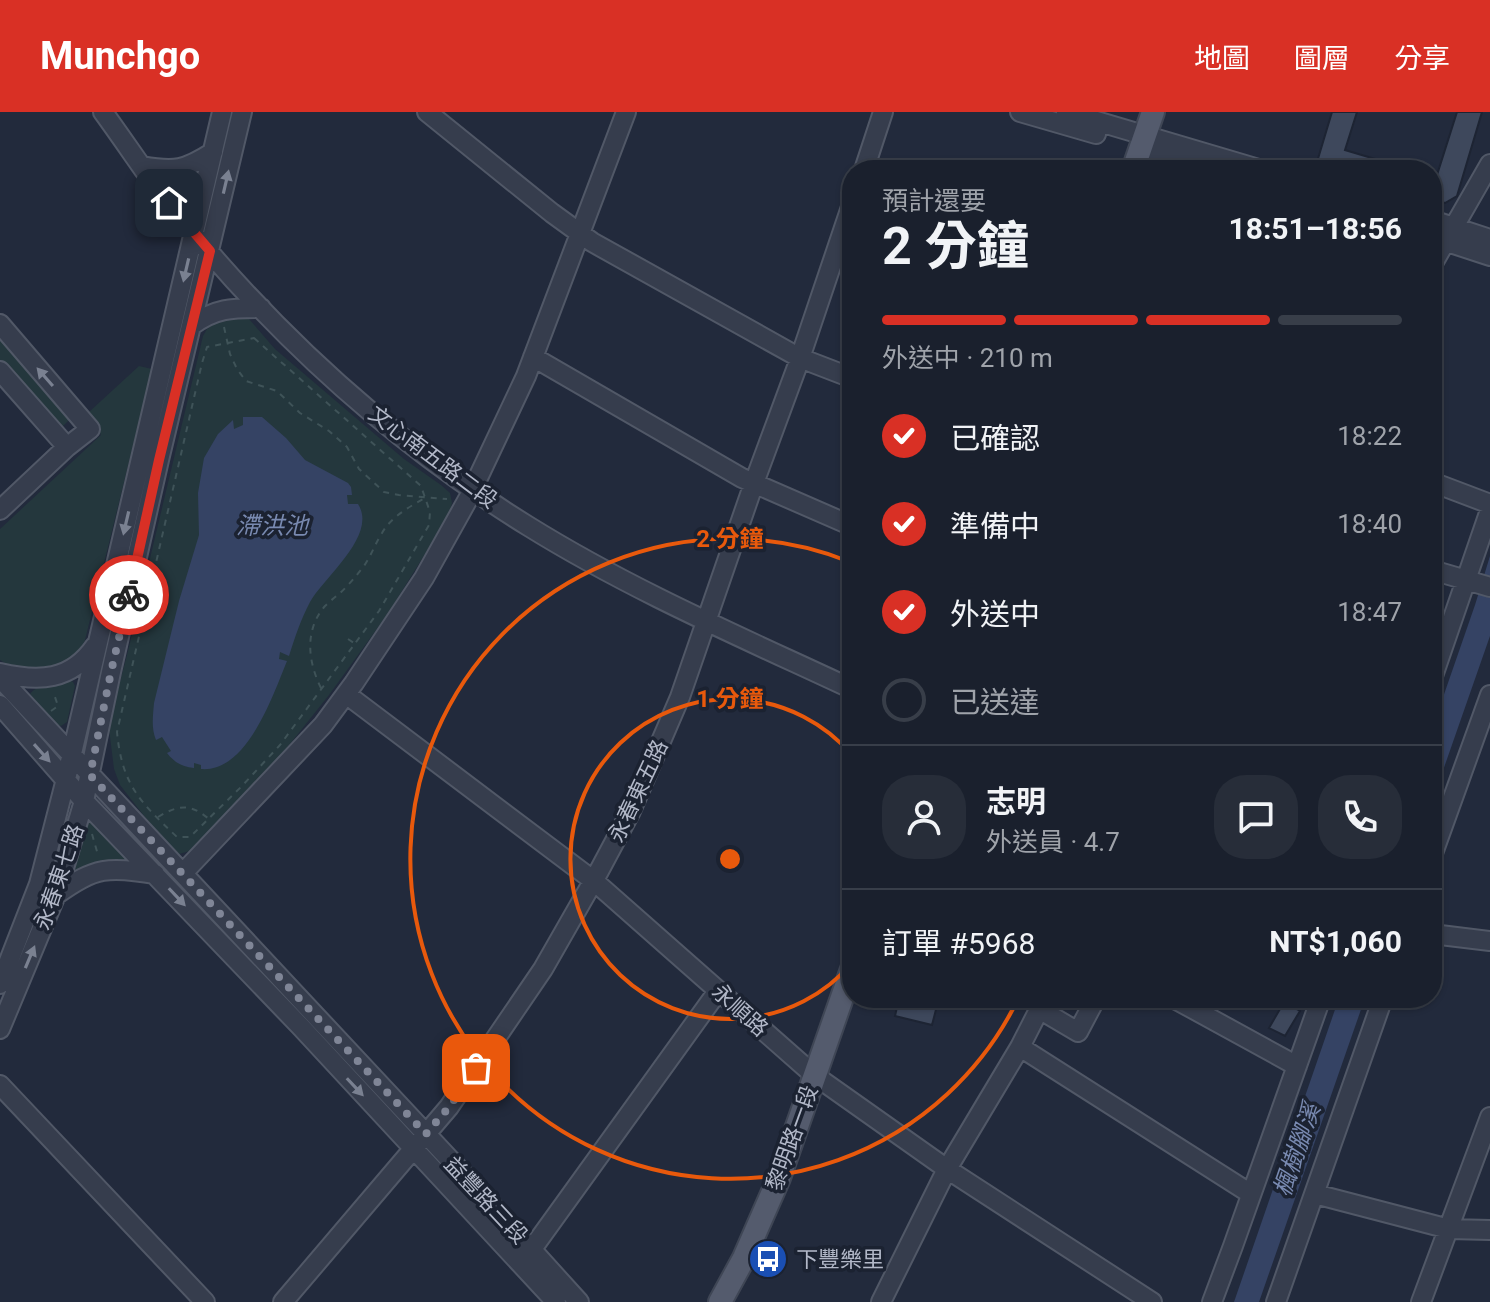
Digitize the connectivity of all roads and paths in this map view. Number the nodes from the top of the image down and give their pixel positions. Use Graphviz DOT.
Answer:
graph roads {
  1 [pos="103,112"];
  2 [pos="222,112"];
  3 [pos="242,112"];
  4 [pos="427,112"];
  5 [pos="626,112"];
  6 [pos="883,112"];
  7 [pos="1020,112"];
  8 [pos="1066,112"];
  9 [pos="1153,112"];
  10 [pos="1142,142"];
  11 [pos="213,152"];
  12 [pos="867,160"];
  13 [pos="1136,160"];
  14 [pos="1188,160"];
  15 [pos="1219,160"];
  16 [pos="142,166"];
  17 [pos="183,174"];
  18 [pos="1488,174"];
  19 [pos="183,196"];
  20 [pos="195,233"];
  21 [pos="579,234"];
  22 [pos="842,234"];
  23 [pos="1444,235"];
  24 [pos="1490,239"];
  25 [pos="210,251"];
  26 [pos="1490,256"];
  27 [pos="261,308"];
  28 [pos="222,318"];
  29 [pos="0,324"];
  30 [pos="191,326"];
  31 [pos="227,343"];
  32 [pos="533,357"];
  33 [pos="800,358"];
  34 [pos="0,371"];
  35 [pos="842,374"];
  36 [pos="67,447"];
  37 [pos="754,483"];
  38 [pos="1442,486"];
  39 [pos="473,489"];
  40 [pos="426,497"];
  41 [pos="452,499"];
  42 [pos="1490,504"];
  43 [pos="0,510"];
  44 [pos="1490,510"];
  45 [pos="842,522"];
  46 [pos="394,570"];
  47 [pos="1442,573"];
  48 [pos="401,574"];
  49 [pos="1478,584"];
  50 [pos="706,621"];
  51 [pos="348,639"];
  52 [pos="97,643"];
  53 [pos="355,644"];
  54 [pos="1442,658"];
  55 [pos="336,670"];
  56 [pos="0,675"];
  57 [pos="344,675"];
  58 [pos="842,684"];
  59 [pos="52,685"];
  60 [pos="322,689"];
  61 [pos="346,694"];
  62 [pos="1490,695"];
  63 [pos="0,705"];
  64 [pos="47,714"];
  65 [pos="72,755"];
  66 [pos="90,775"];
  67 [pos="66,779"];
  68 [pos="84,801"];
  69 [pos="157,818"];
  70 [pos="209,819"];
  71 [pos="1442,828"];
  72 [pos="91,830"];
  73 [pos="177,837"];
  74 [pos="181,845"];
  75 [pos="100,864"];
  76 [pos="183,873"];
  77 [pos="155,874"];
  78 [pos="594,881"];
  79 [pos="56,895"];
  80 [pos="1442,935"];
  81 [pos="1490,941"];
  82 [pos="0,984"];
  83 [pos="718,991"];
  84 [pos="842,997"];
  85 [pos="1040,1008"];
  86 [pos="1047,1008"];
  87 [pos="1091,1008"];
  88 [pos="1191,1008"];
  89 [pos="1317,1008"];
  90 [pos="1380,1008"];
  91 [pos="0,1029"];
  92 [pos="1020,1047"];
  93 [pos="1297,1066"];
  94 [pos="814,1075"];
  95 [pos="0,1085"];
  96 [pos="1490,1117"];
  97 [pos="426,1134"];
  98 [pos="412,1149"];
  99 [pos="947,1169"];
  100 [pos="1251,1194"];
  101 [pos="1315,1194"];
  102 [pos="1449,1229"];
  103 [pos="1490,1230"];
  104 [pos="532,1249"];
  105 [pos="205,1302"];
  106 [pos="283,1302"];
  107 [pos="556,1302"];
  108 [pos="579,1302"];
  109 [pos="720,1302"];
  110 [pos="881,1302"];
  111 [pos="1152,1302"];
  112 [pos="1212,1302"];
  113 [pos="1276,1302"];
  114 [pos="1421,1302"];
  1 -- 16 [label="street, 文心南五路二段"];
  2 -- 11 [label="street, 永春東七路"];
  25 -- 3 [label="street, 永春東七路, one-way"];
  4 -- 21 [label="street"];
  5 -- 21 [label="street"];
  6 -- 12 [label="street"];
  7 -- 10 [label="street"];
  8 -- 10 [label="street"];
  9 -- 10 [label="main road"];
  10 -- 13 [label="main road"];
  10 -- 14 [label="street"];
  10 -- 15 [label="street"];
  11 -- 16 [label="street"];
  11 -- 20 [label="street, 永春東七路"];
  16 -- 20 [label="street, 文心南五路二段"];
  17 -- 19 [label="path"];
  18 -- 23 [label="street"];
  20 -- 25 [label="street, 文心南五路二段"];
  20 -- 52 [label="street, 永春東七路, one-way"];
  21 -- 32 [label="street"];
  21 -- 33 [label="street"];
  22 -- 33 [label="street, 永春東五路"];
  23 -- 24 [label="street"];
  23 -- 26 [label="street"];
  25 -- 27 [label="street, 文心南五路二段"];
  25 -- 30 [label="street, 永春東七路"];
  27 -- 30 [label="street"];
  27 -- 39 [label="street, 文心南五路二段"];
  28 -- 31 [label="path"];
  36 -- 29 [label="street, one-way"];
  30 -- 66 [label="street, 永春東七路"];
  31 -- 40 [label="path"];
  31 -- 40 [label="path"];
  31 -- 69 [label="path"];
  32 -- 37 [label="street"];
  32 -- 39 [label="street"];
  33 -- 35 [label="street"];
  33 -- 37 [label="street, 永春東五路"];
  34 -- 36 [label="street"];
  36 -- 43 [label="street"];
  37 -- 45 [label="street"];
  37 -- 50 [label="street, 永春東五路"];
  38 -- 42 [label="street"];
  39 -- 50 [label="street, 文心南五路二段"];
  39 -- 61 [label="street"];
  40 -- 41 [label="path"];
  40 -- 48 [label="path"];
  40 -- 60 [label="path"];
  44 -- 49 [label="street"];
  46 -- 48 [label="path"];
  47 -- 49 [label="street"];
  48 -- 53 [label="path"];
  49 -- 54 [label="street"];
  50 -- 58 [label="street, 文心南五路二段"];
  50 -- 78 [label="street, 永春東五路"];
  51 -- 53 [label="path"];
  52 -- 56 [label="street"];
  52 -- 65 [label="street, 永春東七路"];
  53 -- 55 [label="path"];
  55 -- 57 [label="path"];
  55 -- 60 [label="path"];
  56 -- 65 [label="street, 益豐路三段"];
  59 -- 64 [label="path"];
  60 -- 70 [label="path"];
  61 -- 76 [label="street"];
  61 -- 78 [label="street, 永順路"];
  62 -- 71 [label="street"];
  63 -- 67 [label="street, 益豐路三段, one-way"];
  65 -- 66 [label="street, 益豐路三段"];
  65 -- 67 [label="street, 永春東七路"];
  66 -- 68 [label="street, 永春東七路"];
  66 -- 76 [label="street, 益豐路三段"];
  67 -- 68 [label="street, 益豐路三段"];
  67 -- 82 [label="street, 永春東七路"];
  68 -- 77 [label="street, 益豐路三段"];
  68 -- 79 [label="street, 永春東七路"];
  69 -- 70 [label="path"];
  69 -- 73 [label="path"];
  70 -- 73 [label="path"];
  72 -- 75 [label="path"];
  73 -- 74 [label="path"];
  76 -- 97 [label="street, 益豐路三段"];
  77 -- 79 [label="street"];
  77 -- 98 [label="street, 益豐路三段, one-way"];
  78 -- 83 [label="street, 永順路"];
  78 -- 97 [label="street, 永春東五路"];
  91 -- 79 [label="street, 永春東七路, one-way"];
  80 -- 81 [label="street"];
  83 -- 94 [label="street, 永順路"];
  83 -- 104 [label="street"];
  84 -- 94 [label="main road, 黎明路一段"];
  85 -- 92 [label="street"];
  86 -- 87 [label="street"];
  88 -- 93 [label="street"];
  89 -- 93 [label="street"];
  90 -- 101 [label="street"];
  92 -- 99 [label="street"];
  92 -- 100 [label="street"];
  93 -- 100 [label="street"];
  94 -- 99 [label="street, 永順路"];
  94 -- 109 [label="main road, 黎明路一段"];
  95 -- 105 [label="street"];
  96 -- 102 [label="street"];
  97 -- 98 [label="street, 永春東五路"];
  97 -- 104 [label="street, 益豐路三段"];
  98 -- 106 [label="street, 永春東五路"];
  98 -- 107 [label="street, 益豐路三段"];
  99 -- 110 [label="street"];
  99 -- 111 [label="street, 永順路"];
  100 -- 112 [label="street"];
  101 -- 102 [label="street"];
  101 -- 113 [label="street"];
  102 -- 103 [label="street"];
  102 -- 114 [label="street"];
  104 -- 108 [label="street, 益豐路三段"];
}
